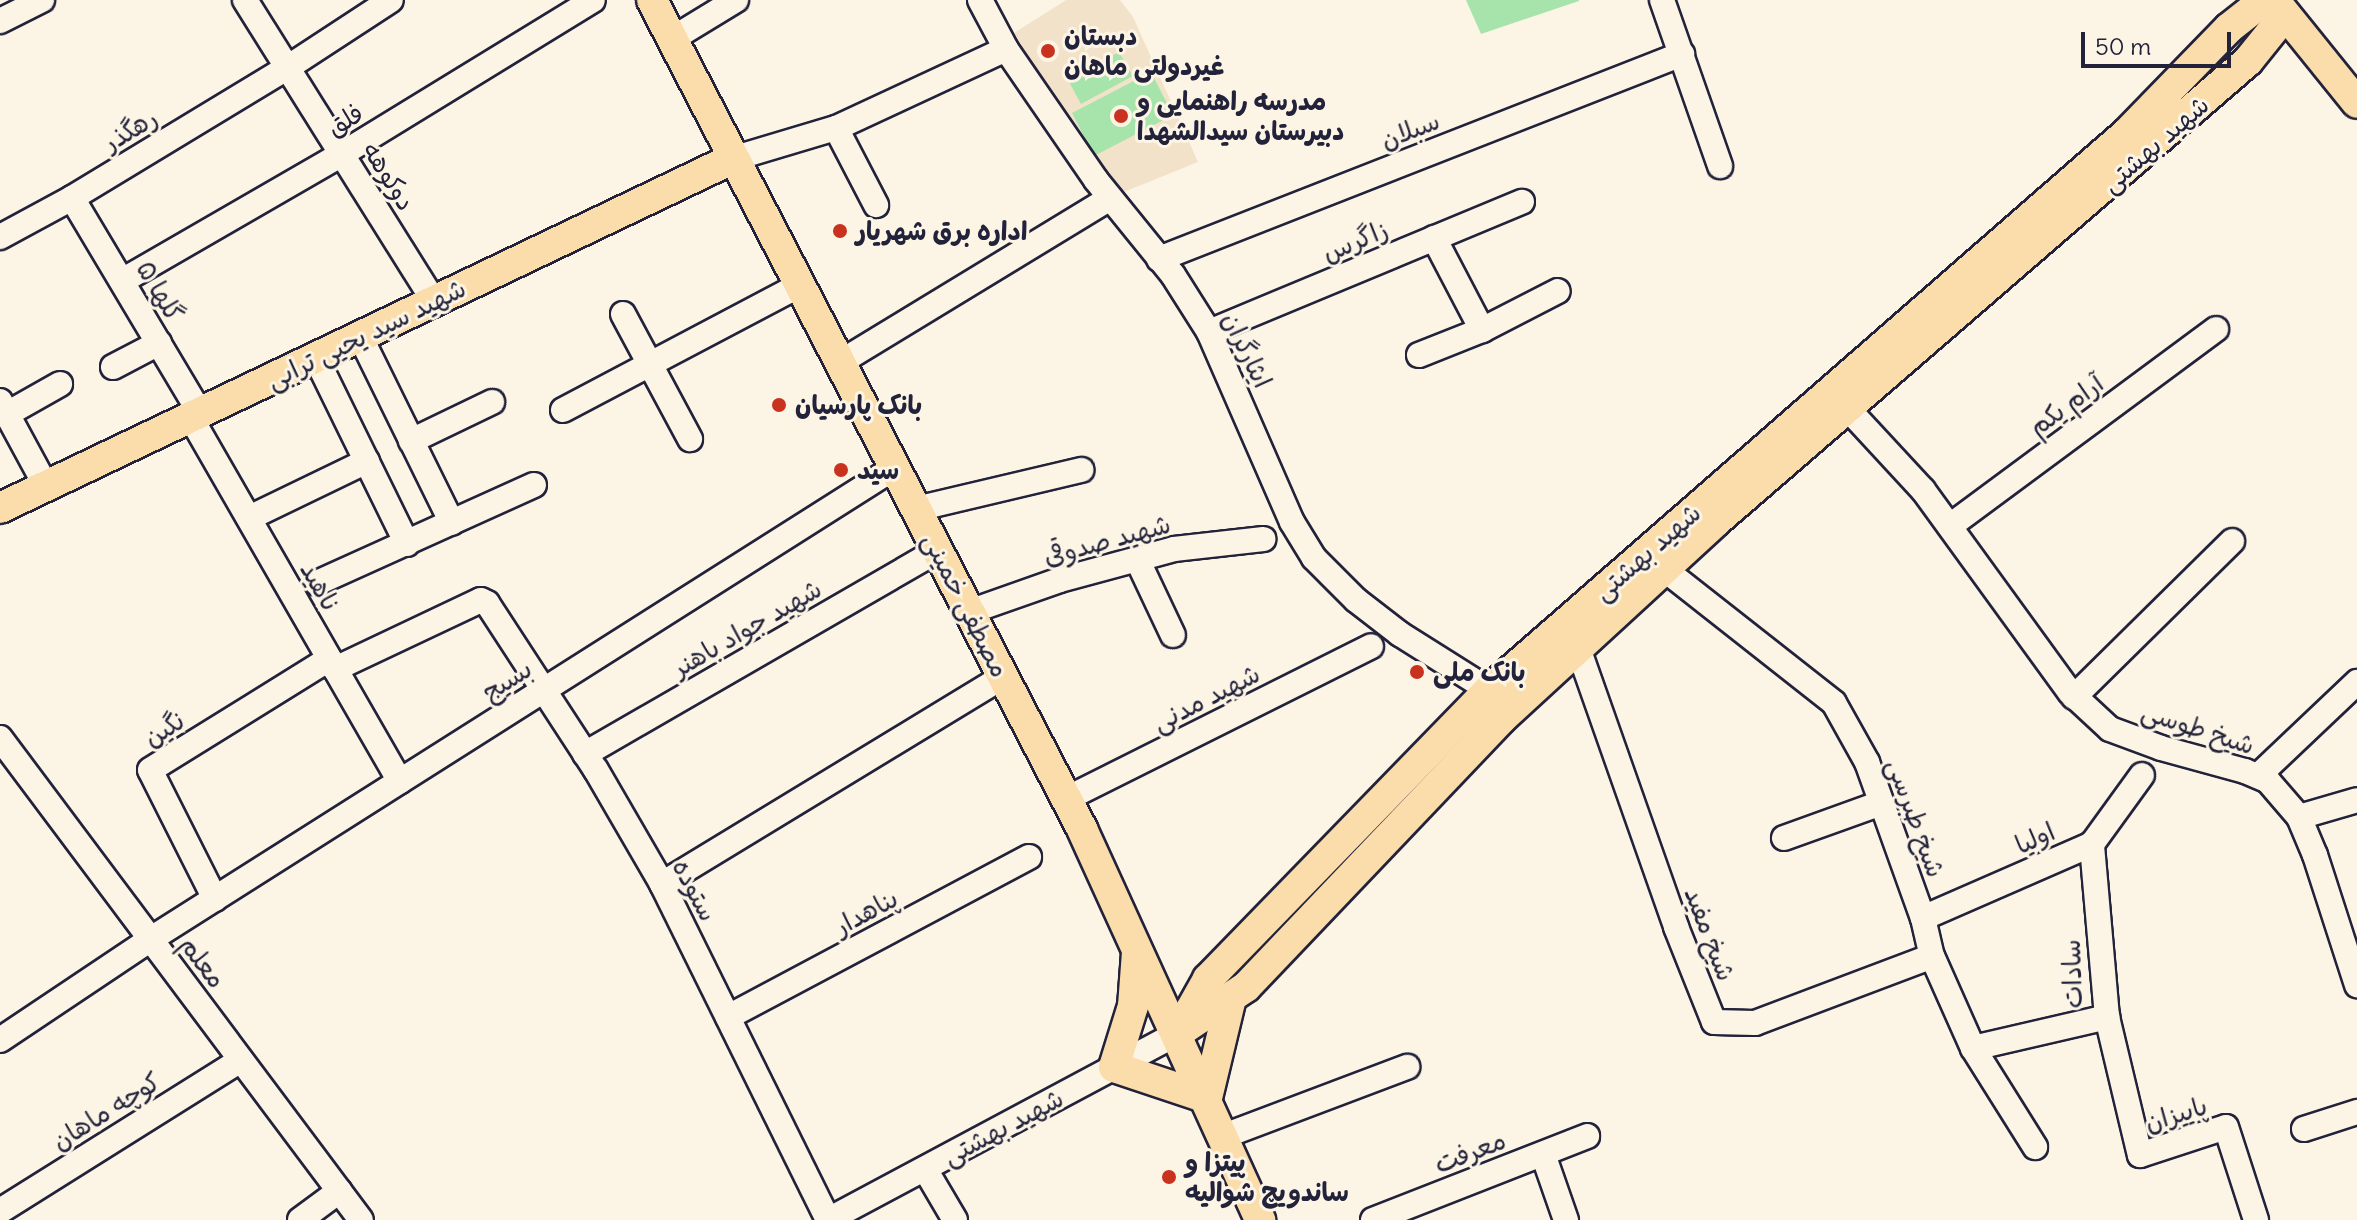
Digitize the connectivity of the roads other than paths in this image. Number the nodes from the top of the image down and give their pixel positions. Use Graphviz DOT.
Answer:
graph roads {
  1 [pos="42,0"];
  2 [pos="245,0"];
  3 [pos="391,0"];
  4 [pos="593,0"];
  5 [pos="652,0"];
  6 [pos="736,0"];
  7 [pos="980,0"];
  8 [pos="1662,0"];
  9 [pos="2285,2"];
  10 [pos="0,21"];
  11 [pos="2229,28"];
  12 [pos="672,39"];
  13 [pos="1006,49"];
  14 [pos="1682,54"];
  15 [pos="2248,61"];
  16 [pos="287,68"];
  17 [pos="2357,72"];
  18 [pos="2357,103"];
  19 [pos="836,128"];
  20 [pos="342,154"];
  21 [pos="732,159"];
  22 [pos="1720,166"];
  23 [pos="72,198"];
  24 [pos="1110,198"];
  25 [pos="1522,202"];
  26 [pos="876,205"];
  27 [pos="0,237"];
  28 [pos="1434,238"];
  29 [pos="1159,259"];
  30 [pos="122,281"];
  31 [pos="798,286"];
  32 [pos="1558,291"];
  33 [pos="434,301"];
  34 [pos="623,314"];
  35 [pos="2216,329"];
  36 [pos="1482,330"];
  37 [pos="1209,332"];
  38 [pos="360,336"];
  39 [pos="159,343"];
  40 [pos="1419,355"];
  41 [pos="316,358"];
  42 [pos="839,363"];
  43 [pos="650,364"];
  44 [pos="113,367"];
  45 [pos="60,384"];
  46 [pos="492,402"];
  47 [pos="4,408"];
  48 [pos="1847,408"];
  49 [pos="563,410"];
  50 [pos="196,416"];
  51 [pos="690,439"];
  52 [pos="411,441"];
  53 [pos="367,461"];
  54 [pos="894,468"];
  55 [pos="1081,470"];
  56 [pos="534,485"];
  57 [pos="46,486"];
  58 [pos="0,508"];
  59 [pos="916,509"];
  60 [pos="249,518"];
  61 [pos="1950,526"];
  62 [pos="442,528"];
  63 [pos="1263,539"];
  64 [pos="2232,541"];
  65 [pos="407,544"];
  66 [pos="937,551"];
  67 [pos="1137,559"];
  68 [pos="1664,569"];
  69 [pos="317,583"];
  70 [pos="969,612"];
  71 [pos="1173,635"];
  72 [pos="1371,646"];
  73 [pos="1578,648"];
  74 [pos="332,664"];
  75 [pos="1003,677"];
  76 [pos="2357,682"];
  77 [pos="1489,690"];
  78 [pos="543,691"];
  79 [pos="2074,697"];
  80 [pos="0,738"];
  81 [pos="585,754"];
  82 [pos="2142,775"];
  83 [pos="2258,776"];
  84 [pos="400,781"];
  85 [pos="1066,799"];
  86 [pos="2357,800"];
  87 [pos="1881,803"];
  88 [pos="2299,817"];
  89 [pos="1784,838"];
  90 [pos="2092,844"];
  91 [pos="1029,857"];
  92 [pos="662,884"];
  93 [pos="215,899"];
  94 [pos="1923,918"];
  95 [pos="151,939"];
  96 [pos="1137,951"];
  97 [pos="1932,956"];
  98 [pos="2357,982"];
  99 [pos="1231,998"];
  100 [pos="728,1017"];
  101 [pos="2107,1017"];
  102 [pos="1177,1034"];
  103 [pos="0,1040"];
  104 [pos="1973,1048"];
  105 [pos="241,1060"];
  106 [pos="1114,1067"];
  107 [pos="1407,1067"];
  108 [pos="1207,1098"];
  109 [pos="2357,1112"];
  110 [pos="2304,1129"];
  111 [pos="1224,1136"];
  112 [pos="1587,1136"];
  113 [pos="2035,1147"];
  114 [pos="1543,1154"];
  115 [pos="925,1169"];
  116 [pos="339,1191"];
  117 [pos="0,1211"];
  118 [pos="300,1220"];
  119 [pos="361,1220"];
  120 [pos="828,1220"];
  121 [pos="955,1220"];
  122 [pos="1260,1220"];
  123 [pos="1373,1220"];
  124 [pos="1566,1220"];
  125 [pos="2256,1220"];
  1 -- 10 [label="street"];
  2 -- 16 [label="street, دوکوهه"];
  3 -- 16 [label="street, رهگذر"];
  4 -- 20 [label="street, فلق"];
  5 -- 12 [label="main road, مصطفی خمینی"];
  6 -- 12 [label="street"];
  7 -- 13 [label="street, ایثارگران"];
  8 -- 14 [label="street"];
  9 -- 11 [label="main road, شهید بهشتی"];
  9 -- 15 [label="main road, شهید بهشتی"];
  9 -- 17 [label="main road"];
  9 -- 18 [label="main road"];
  11 -- 15 [label="main road"];
  11 -- 77 [label="main road, شهید بهشتی"];
  12 -- 21 [label="main road, مصطفی خمینی"];
  13 -- 19 [label="street"];
  13 -- 24 [label="street, ایثارگران"];
  14 -- 22 [label="street"];
  14 -- 29 [label="street, سبلان"];
  15 -- 48 [label="main road, شهید بهشتی"];
  16 -- 20 [label="street, دوکوهه"];
  16 -- 23 [label="street, رهگذر"];
  19 -- 21 [label="street"];
  19 -- 26 [label="street"];
  20 -- 30 [label="street, فلق"];
  20 -- 33 [label="street, دوکوهه"];
  21 -- 31 [label="main road, مصطفی خمینی"];
  21 -- 33 [label="main road, شهید سید یحیی ترابی"];
  23 -- 27 [label="street, رهگذر"];
  23 -- 30 [label="street, گلها ۵"];
  24 -- 29 [label="street, ایثارگران"];
  24 -- 42 [label="street"];
  25 -- 28 [label="street, زاگرس"];
  28 -- 36 [label="street"];
  28 -- 37 [label="street, زاگرس"];
  29 -- 37 [label="street, ایثارگران"];
  30 -- 39 [label="street, گلها ۵"];
  31 -- 42 [label="main road, مصطفی خمینی"];
  31 -- 43 [label="street"];
  32 -- 36 [label="street"];
  33 -- 38 [label="main road, شهید سید یحیی ترابی"];
  34 -- 43 [label="street"];
  35 -- 61 [label="street, آرام یکم"];
  36 -- 40 [label="street"];
  37 -- 77 [label="street, ایثارگران"];
  38 -- 41 [label="main road, شهید سید یحیی ترابی"];
  38 -- 52 [label="street"];
  39 -- 44 [label="street"];
  39 -- 50 [label="street, گلها ۵"];
  41 -- 50 [label="main road, شهید سید یحیی ترابی"];
  41 -- 53 [label="street"];
  42 -- 54 [label="main road, مصطفی خمینی"];
  43 -- 49 [label="street"];
  43 -- 51 [label="street"];
  45 -- 47 [label="street"];
  46 -- 52 [label="street"];
  47 -- 57 [label="street"];
  48 -- 61 [label="street, شیخ طوسی"];
  48 -- 68 [label="main road, شهید بهشتی"];
  50 -- 57 [label="main road, شهید سید یحیی ترابی"];
  50 -- 60 [label="street, ناهید"];
  52 -- 62 [label="street"];
  53 -- 60 [label="street"];
  53 -- 65 [label="street"];
  54 -- 59 [label="main road, مصطفی خمینی"];
  54 -- 78 [label="street, بسیج"];
  55 -- 59 [label="street"];
  56 -- 62 [label="street"];
  57 -- 58 [label="main road, شهید سید یحیی ترابی"];
  59 -- 66 [label="main road, مصطفی خمینی"];
  60 -- 74 [label="street, ناهید"];
  61 -- 79 [label="street, شیخ طوسی"];
  62 -- 65 [label="street"];
  63 -- 67 [label="street, شهید صدوقی"];
  64 -- 79 [label="street"];
  65 -- 69 [label="street"];
  66 -- 70 [label="main road, مصطفی خمینی"];
  66 -- 81 [label="street, شهید جواد باهنر"];
  67 -- 70 [label="street, شهید صدوقی"];
  67 -- 71 [label="street"];
  68 -- 73 [label="main road, شهید بهشتی"];
  68 -- 87 [label="street, شیخ طبرسی"];
  70 -- 75 [label="main road, مصطفی خمینی"];
  72 -- 85 [label="street, شهید مدنی"];
  73 -- 97 [label="street, شیخ مفید"];
  73 -- 99 [label="main road, شهید بهشتی"];
  74 -- 78 [label="street, ستوده"];
  74 -- 84 [label="street, ناهید"];
  74 -- 93 [label="street, نگین"];
  75 -- 85 [label="main road, مصطفی خمینی"];
  75 -- 92 [label="street"];
  76 -- 83 [label="street"];
  77 -- 102 [label="main road, شهید بهشتی"];
  78 -- 81 [label="street, ستوده"];
  78 -- 84 [label="street, بسیج"];
  79 -- 83 [label="street, شیخ طوسی"];
  80 -- 95 [label="street, معلم"];
  81 -- 92 [label="street, ستوده"];
  82 -- 90 [label="street, اولیا"];
  83 -- 88 [label="street, شیخ طوسی"];
  84 -- 93 [label="street, بسیج"];
  85 -- 96 [label="main road, مصطفی خمینی"];
  86 -- 88 [label="street"];
  87 -- 89 [label="street"];
  87 -- 94 [label="street, شیخ طبرسی"];
  88 -- 98 [label="street, شیخ طوسی"];
  90 -- 94 [label="street, اولیا"];
  90 -- 101 [label="street, سادات"];
  91 -- 100 [label="street, پناهدار"];
  92 -- 100 [label="street, ستوده"];
  93 -- 95 [label="street, بسیج"];
  94 -- 97 [label="street, شیخ طبرسی"];
  95 -- 103 [label="street, بسیج"];
  95 -- 105 [label="street, معلم"];
  96 -- 102 [label="main road, مصطفی خمینی"];
  96 -- 106 [label="main road"];
  97 -- 104 [label="street, شیخ طبرسی"];
  99 -- 102 [label="main road, شهید بهشتی"];
  99 -- 108 [label="main road"];
  100 -- 120 [label="street, ستوده"];
  101 -- 104 [label="street, سادات"];
  101 -- 125 [label="street, پاییزان"];
  102 -- 106 [label="street, شهید بهشتی"];
  102 -- 108 [label="main road, مصطفی خمینی"];
  104 -- 113 [label="street, شیخ طبرسی"];
  105 -- 116 [label="street, معلم"];
  105 -- 117 [label="street, کوچه ماهان"];
  106 -- 108 [label="main road"];
  106 -- 115 [label="street, شهید بهشتی"];
  107 -- 111 [label="street"];
  108 -- 111 [label="main road, مصطفی خمینی"];
  109 -- 110 [label="street"];
  111 -- 122 [label="main road, مصطفی خمینی"];
  112 -- 114 [label="street, معرفت"];
  114 -- 123 [label="street, معرفت"];
  114 -- 124 [label="street"];
  115 -- 120 [label="street, شهید بهشتی"];
  115 -- 121 [label="street"];
  116 -- 118 [label="street"];
  116 -- 119 [label="street, معلم"];
}
